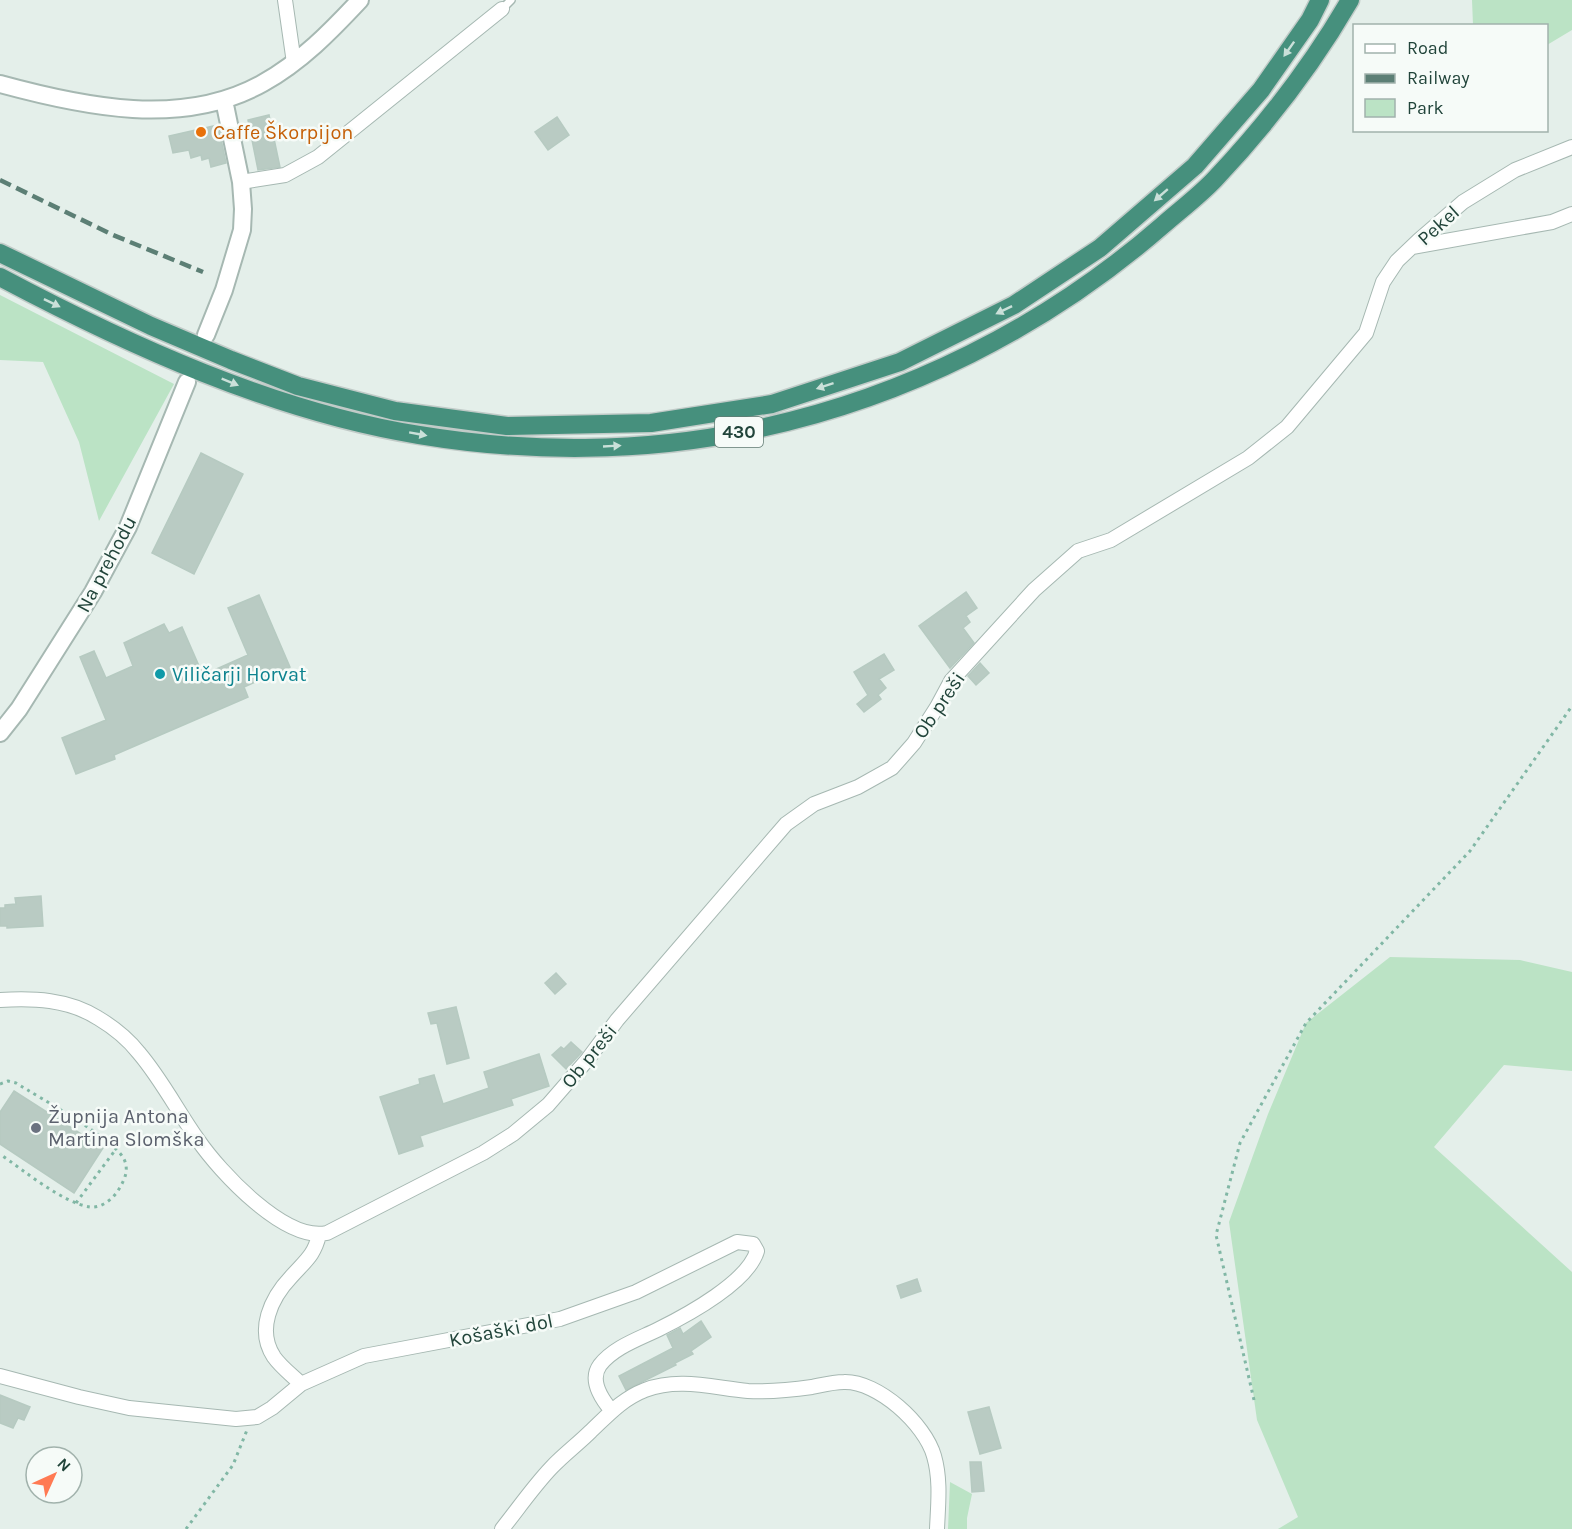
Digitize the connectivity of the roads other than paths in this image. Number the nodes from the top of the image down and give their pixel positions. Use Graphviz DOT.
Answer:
graph roads {
  1 [pos="285,0"];
  2 [pos="360,0"];
  3 [pos="1320,0"];
  4 [pos="1350,0"];
  5 [pos="507,4"];
  6 [pos="294,63"];
  7 [pos="0,84"];
  8 [pos="224,100"];
  9 [pos="1572,147"];
  10 [pos="240,182"];
  11 [pos="1572,214"];
  12 [pos="1412,247"];
  13 [pos="0,253"];
  14 [pos="0,277"];
  15 [pos="206,334"];
  16 [pos="187,382"];
  17 [pos="0,733"];
  18 [pos="0,1000"];
  19 [pos="319,1235"];
  20 [pos="0,1376"];
  21 [pos="301,1384"];
  22 [pos="611,1410"];
  23 [pos="502,1529"];
  24 [pos="937,1529"];
  1 -- 6 [label="street"];
  2 -- 6 [label="street"];
  3 -- 13 [label="highway, 430, one-way"];
  14 -- 4 [label="highway, 430, one-way"];
  5 -- 10 [label="street"];
  6 -- 8 [label="street"];
  7 -- 8 [label="street"];
  8 -- 10 [label="street"];
  9 -- 12 [label="street, Pekel"];
  10 -- 15 [label="street"];
  11 -- 12 [label="street, Pekel"];
  12 -- 19 [label="street, Ob preši"];
  16 -- 17 [label="street, Na prehodu"];
  18 -- 19 [label="street"];
  19 -- 21 [label="street"];
  20 -- 21 [label="street, Košaški dol"];
  21 -- 22 [label="street, Košaški dol"];
  22 -- 23 [label="street"];
  22 -- 24 [label="street"];
}
